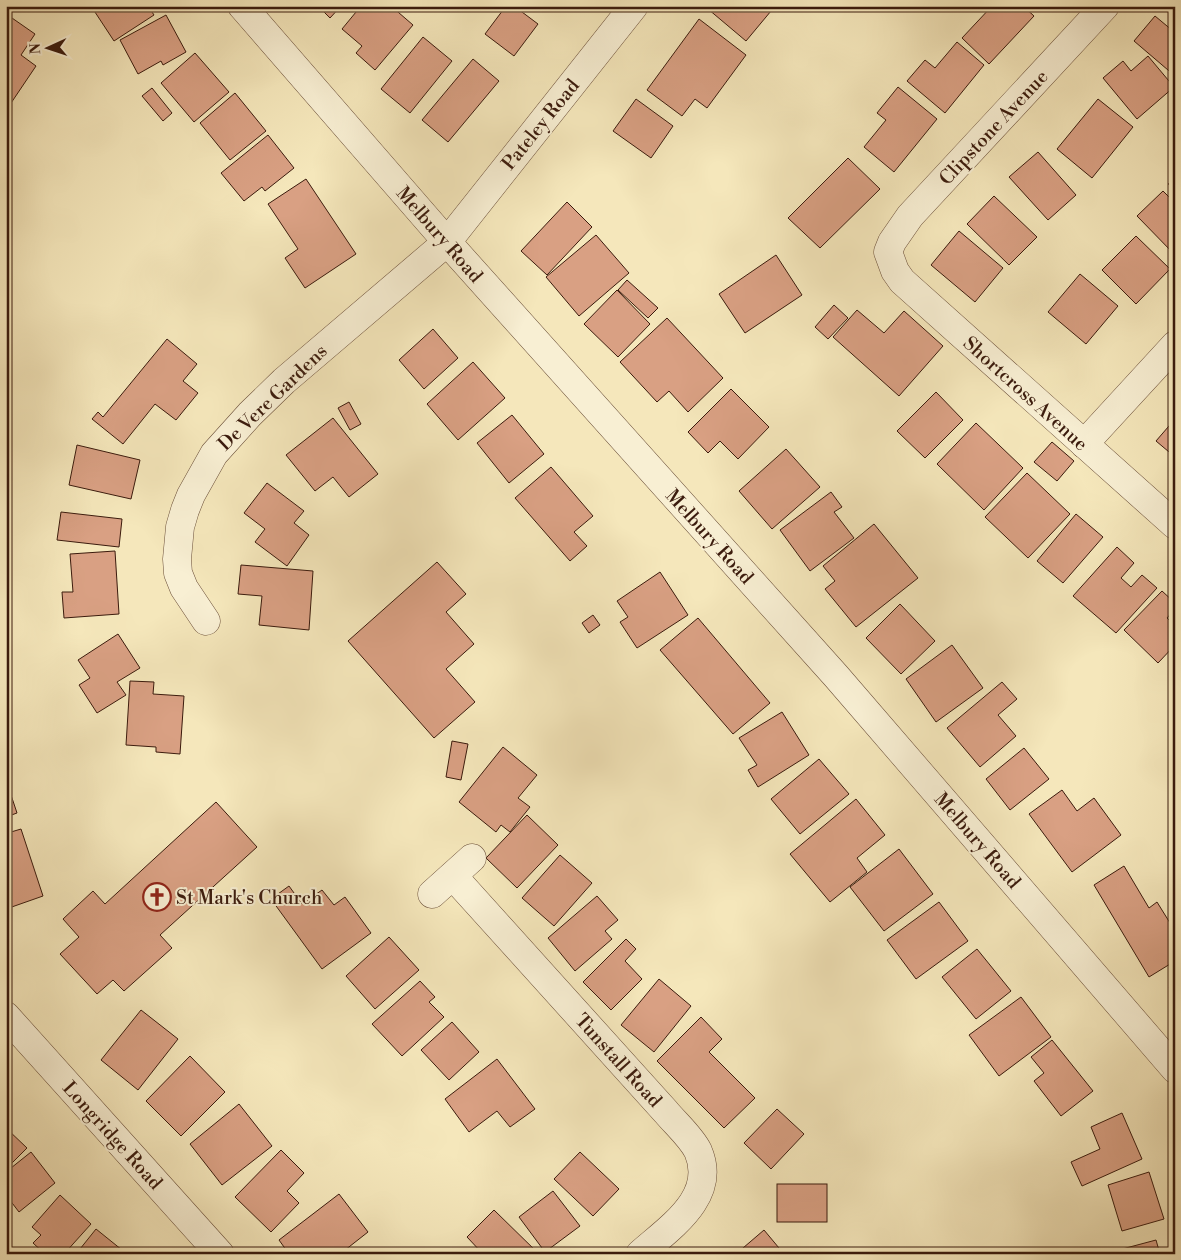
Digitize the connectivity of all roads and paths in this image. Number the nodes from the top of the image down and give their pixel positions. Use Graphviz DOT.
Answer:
graph roads {
  1 [pos="242,6"];
  2 [pos="634,6"];
  3 [pos="1105,6"];
  4 [pos="447,242"];
  5 [pos="888,252"];
  6 [pos="1175,345"];
  7 [pos="1084,444"];
  8 [pos="1175,525"];
  9 [pos="206,621"];
  10 [pos="432,894"];
  11 [pos="6,1016"];
  12 [pos="1175,1069"];
  13 [pos="220,1254"];
  14 [pos="640,1254"];
  1 -- 4 [label="street, Melbury Road"];
  2 -- 4 [label="street, Pateley Road"];
  3 -- 5 [label="street, Clipstone Avenue"];
  4 -- 9 [label="street, De Vere Gardens"];
  4 -- 12 [label="street, Melbury Road"];
  5 -- 7 [label="street, Shortcross Avenue"];
  6 -- 7 [label="street"];
  7 -- 8 [label="street, Shortcross Avenue"];
  10 -- 14 [label="street, Tunstall Road"];
  11 -- 13 [label="street, Longridge Road"];
}
